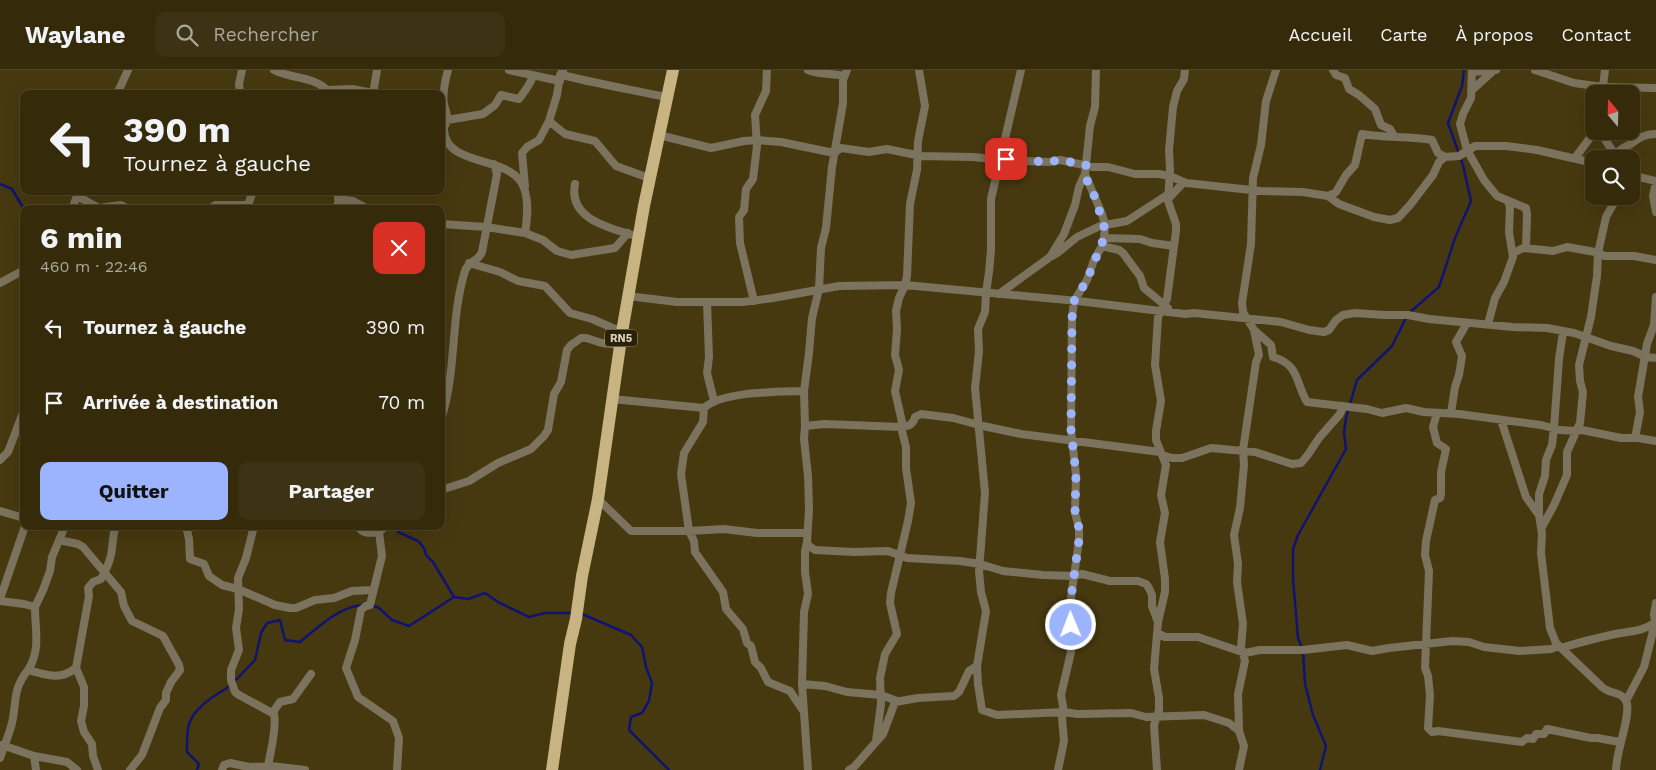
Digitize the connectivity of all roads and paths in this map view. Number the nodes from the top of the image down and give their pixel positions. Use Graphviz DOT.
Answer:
graph roads {
  1 [pos="128,70"];
  2 [pos="242,70"];
  3 [pos="274,70"];
  4 [pos="448,70"];
  5 [pos="509,70"];
  6 [pos="673,70"];
  7 [pos="767,70"];
  8 [pos="808,70"];
  9 [pos="920,70"];
  10 [pos="1022,70"];
  11 [pos="1096,70"];
  12 [pos="1185,70"];
  13 [pos="1276,70"];
  14 [pos="1333,70"];
  15 [pos="1494,70"];
  16 [pos="1535,70"];
  17 [pos="1605,70"];
  18 [pos="375,71"];
  19 [pos="1473,71"];
  20 [pos="846,73"];
  21 [pos="561,75"];
  22 [pos="533,76"];
  23 [pos="1603,85"];
  24 [pos="1585,86"];
  25 [pos="1656,88"];
  26 [pos="1640,89"];
  27 [pos="120,90"];
  28 [pos="240,90"];
  29 [pos="327,90"];
  30 [pos="327,90"];
  31 [pos="356,90"];
  32 [pos="373,90"];
  33 [pos="445,90"];
  34 [pos="1472,90"];
  35 [pos="666,97"];
  36 [pos="445,110"];
  37 [pos="447,120"];
  38 [pos="549,121"];
  39 [pos="445,124"];
  40 [pos="1656,129"];
  41 [pos="445,134"];
  42 [pos="1646,134"];
  43 [pos="1656,134"];
  44 [pos="659,135"];
  45 [pos="1394,136"];
  46 [pos="757,140"];
  47 [pos="1588,140"];
  48 [pos="445,148"];
  49 [pos="454,149"];
  50 [pos="1467,150"];
  51 [pos="1621,150"];
  52 [pos="834,153"];
  53 [pos="917,155"];
  54 [pos="1445,157"];
  55 [pos="1575,158"];
  56 [pos="1000,160"];
  57 [pos="1585,161"];
  58 [pos="494,164"];
  59 [pos="1086,165"];
  60 [pos="509,170"];
  61 [pos="1085,174"];
  62 [pos="1170,176"];
  63 [pos="1640,177"];
  64 [pos="649,178"];
  65 [pos="1656,181"];
  66 [pos="1184,182"];
  67 [pos="575,184"];
  68 [pos="496,185"];
  69 [pos="1253,190"];
  70 [pos="525,191"];
  71 [pos="80,195"];
  72 [pos="338,195"];
  73 [pos="1328,196"];
  74 [pos="1168,197"];
  75 [pos="1508,201"];
  76 [pos="95,205"];
  77 [pos="360,205"];
  78 [pos="1613,205"];
  79 [pos="1656,212"];
  80 [pos="445,224"];
  81 [pos="1104,225"];
  82 [pos="486,227"];
  83 [pos="525,234"];
  84 [pos="633,235"];
  85 [pos="1103,242"];
  86 [pos="1174,246"];
  87 [pos="1526,247"];
  88 [pos="1598,253"];
  89 [pos="1513,254"];
  90 [pos="1050,257"];
  91 [pos="1656,260"];
  92 [pos="469,263"];
  93 [pos="20,272"];
  94 [pos="0,283"];
  95 [pos="905,285"];
  96 [pos="819,289"];
  97 [pos="986,293"];
  98 [pos="998,294"];
  99 [pos="628,296"];
  100 [pos="1656,297"];
  101 [pos="754,301"];
  102 [pos="1074,301"];
  103 [pos="706,302"];
  104 [pos="1160,311"];
  105 [pos="1247,318"];
  106 [pos="1467,323"];
  107 [pos="1488,324"];
  108 [pos="1254,330"];
  109 [pos="622,332"];
  110 [pos="1562,332"];
  111 [pos="1587,337"];
  112 [pos="620,346"];
  113 [pos="1646,357"];
  114 [pos="1656,358"];
  115 [pos="804,391"];
  116 [pos="612,399"];
  117 [pos="714,401"];
  118 [pos="445,405"];
  119 [pos="1343,406"];
  120 [pos="704,408"];
  121 [pos="1437,413"];
  122 [pos="1452,413"];
  123 [pos="1501,420"];
  124 [pos="979,425"];
  125 [pos="805,426"];
  126 [pos="901,427"];
  127 [pos="1554,428"];
  128 [pos="1576,431"];
  129 [pos="20,432"];
  130 [pos="1634,438"];
  131 [pos="1072,441"];
  132 [pos="1655,442"];
  133 [pos="1243,450"];
  134 [pos="1161,453"];
  135 [pos="1177,459"];
  136 [pos="0,460"];
  137 [pos="1166,465"];
  138 [pos="445,489"];
  139 [pos="598,499"];
  140 [pos="0,511"];
  141 [pos="1539,515"];
  142 [pos="20,517"];
  143 [pos="1542,527"];
  144 [pos="24,530"];
  145 [pos="64,530"];
  146 [pos="114,530"];
  147 [pos="187,530"];
  148 [pos="253,530"];
  149 [pos="361,530"];
  150 [pos="378,530"];
  151 [pos="383,530"];
  152 [pos="689,531"];
  153 [pos="807,533"];
  154 [pos="60,540"];
  155 [pos="807,542"];
  156 [pos="900,556"];
  157 [pos="980,564"];
  158 [pos="105,572"];
  159 [pos="1074,576"];
  160 [pos="238,589"];
  161 [pos="373,590"];
  162 [pos="0,600"];
  163 [pos="1656,603"];
  164 [pos="35,607"];
  165 [pos="1158,622"];
  166 [pos="1655,622"];
  167 [pos="1158,634"];
  168 [pos="1426,644"];
  169 [pos="1560,647"];
  170 [pos="1242,652"];
  171 [pos="977,666"];
  172 [pos="76,668"];
  173 [pos="28,670"];
  174 [pos="311,674"];
  175 [pos="802,684"];
  176 [pos="881,695"];
  177 [pos="897,701"];
  178 [pos="1626,702"];
  179 [pos="803,711"];
  180 [pos="273,712"];
  181 [pos="1064,712"];
  182 [pos="1157,716"];
  183 [pos="1239,731"];
  184 [pos="876,740"];
  185 [pos="1620,742"];
  186 [pos="2,745"];
  187 [pos="34,756"];
  188 [pos="0,758"];
  189 [pos="267,769"];
  190 [pos="36,770"];
  191 [pos="77,770"];
  192 [pos="98,770"];
  193 [pos="130,770"];
  194 [pos="222,770"];
  195 [pos="305,770"];
  196 [pos="397,770"];
  197 [pos="552,770"];
  198 [pos="808,770"];
  199 [pos="849,770"];
  200 [pos="1058,770"];
  201 [pos="1157,770"];
  202 [pos="1239,770"];
  203 [pos="1616,770"];
  1 -- 27 [label="street"];
  2 -- 28 [label="street"];
  3 -- 29 [label="street"];
  4 -- 33 [label="street"];
  5 -- 22 [label="street"];
  6 -- 35 [label="highway, RN5"];
  7 -- 46 [label="street"];
  8 -- 20 [label="street"];
  9 -- 53 [label="street"];
  10 -- 56 [label="street"];
  11 -- 59 [label="street"];
  12 -- 62 [label="street"];
  13 -- 69 [label="street"];
  14 -- 45 [label="street"];
  15 -- 19 [label="street"];
  15 -- 34 [label="street"];
  16 -- 24 [label="street"];
  17 -- 23 [label="street"];
  18 -- 32 [label="street"];
  19 -- 34 [label="street"];
  20 -- 52 [label="street"];
  21 -- 22 [label="street"];
  21 -- 35 [label="street"];
  21 -- 38 [label="street"];
  22 -- 37 [label="street"];
  25 -- 26 [label="street"];
  30 -- 31 [label="street"];
  34 -- 50 [label="street"];
  35 -- 44 [label="highway, RN5"];
  36 -- 37 [label="street"];
  37 -- 39 [label="street"];
  38 -- 64 [label="street"];
  38 -- 70 [label="street"];
  40 -- 42 [label="street"];
  41 -- 49 [label="street"];
  42 -- 43 [label="street"];
  42 -- 51 [label="street"];
  44 -- 46 [label="street"];
  44 -- 64 [label="highway, RN5"];
  45 -- 54 [label="street"];
  45 -- 73 [label="street"];
  46 -- 52 [label="street"];
  46 -- 101 [label="street"];
  47 -- 55 [label="street"];
  48 -- 49 [label="street"];
  49 -- 58 [label="street"];
  50 -- 54 [label="street"];
  50 -- 55 [label="street"];
  50 -- 75 [label="street"];
  52 -- 53 [label="street"];
  52 -- 96 [label="street"];
  53 -- 56 [label="street"];
  53 -- 95 [label="street"];
  54 -- 73 [label="street"];
  55 -- 57 [label="street"];
  56 -- 59 [label="street"];
  56 -- 97 [label="street"];
  58 -- 60 [label="street"];
  58 -- 68 [label="street"];
  59 -- 61 [label="street"];
  59 -- 62 [label="street"];
  60 -- 68 [label="street"];
  60 -- 70 [label="street"];
  61 -- 81 [label="street"];
  61 -- 90 [label="street"];
  62 -- 66 [label="street"];
  62 -- 74 [label="street"];
  63 -- 65 [label="street"];
  64 -- 84 [label="highway, RN5"];
  65 -- 79 [label="street"];
  66 -- 69 [label="street"];
  66 -- 74 [label="street"];
  67 -- 84 [label="street"];
  68 -- 82 [label="street"];
  69 -- 73 [label="street"];
  69 -- 105 [label="street"];
  70 -- 83 [label="street"];
  71 -- 76 [label="street"];
  72 -- 77 [label="street"];
  74 -- 81 [label="street"];
  74 -- 86 [label="street"];
  75 -- 87 [label="street"];
  75 -- 89 [label="street"];
  78 -- 88 [label="street"];
  80 -- 82 [label="street"];
  81 -- 85 [label="street"];
  81 -- 90 [label="street"];
  82 -- 83 [label="street"];
  82 -- 92 [label="street"];
  83 -- 84 [label="street"];
  84 -- 99 [label="highway, RN5"];
  85 -- 86 [label="street"];
  85 -- 102 [label="street"];
  85 -- 104 [label="street"];
  86 -- 104 [label="street"];
  87 -- 88 [label="street"];
  87 -- 89 [label="street"];
  88 -- 91 [label="street"];
  88 -- 111 [label="street"];
  89 -- 107 [label="street"];
  90 -- 98 [label="street"];
  92 -- 109 [label="street"];
  92 -- 118 [label="street"];
  93 -- 94 [label="street"];
  95 -- 96 [label="street"];
  95 -- 97 [label="street"];
  95 -- 126 [label="street"];
  96 -- 101 [label="street"];
  96 -- 115 [label="street"];
  97 -- 98 [label="street"];
  97 -- 124 [label="street"];
  98 -- 102 [label="street"];
  99 -- 103 [label="street"];
  99 -- 109 [label="highway, RN5"];
  100 -- 113 [label="street"];
  101 -- 103 [label="street"];
  102 -- 104 [label="street"];
  102 -- 131 [label="street"];
  103 -- 117 [label="street"];
  104 -- 105 [label="street"];
  104 -- 134 [label="street"];
  105 -- 106 [label="street"];
  105 -- 108 [label="street"];
  106 -- 107 [label="street"];
  106 -- 122 [label="street"];
  107 -- 110 [label="street"];
  108 -- 119 [label="street"];
  108 -- 133 [label="street"];
  109 -- 112 [label="highway, RN5"];
  110 -- 111 [label="street"];
  110 -- 127 [label="street"];
  111 -- 113 [label="street"];
  111 -- 128 [label="street"];
  112 -- 116 [label="highway, RN5"];
  112 -- 138 [label="street"];
  113 -- 114 [label="street"];
  113 -- 130 [label="street"];
  115 -- 117 [label="street"];
  115 -- 125 [label="street"];
  116 -- 120 [label="street"];
  116 -- 139 [label="highway, RN5"];
  117 -- 120 [label="street"];
  119 -- 121 [label="street"];
  119 -- 133 [label="street"];
  120 -- 152 [label="street"];
  121 -- 122 [label="street"];
  121 -- 168 [label="street"];
  122 -- 123 [label="street"];
  123 -- 127 [label="street"];
  123 -- 141 [label="street"];
  124 -- 126 [label="street"];
  124 -- 131 [label="street"];
  124 -- 157 [label="street"];
  125 -- 126 [label="street"];
  125 -- 153 [label="street"];
  126 -- 156 [label="street"];
  127 -- 128 [label="street"];
  127 -- 141 [label="street"];
  128 -- 130 [label="street"];
  128 -- 143 [label="street"];
  129 -- 136 [label="street"];
  130 -- 132 [label="street"];
  131 -- 134 [label="street"];
  131 -- 159 [label="street"];
  133 -- 135 [label="street"];
  133 -- 170 [label="street"];
  134 -- 135 [label="street"];
  134 -- 137 [label="street"];
  135 -- 137 [label="street"];
  137 -- 165 [label="street"];
  139 -- 152 [label="street"];
  139 -- 197 [label="highway, RN5"];
  140 -- 142 [label="street"];
  141 -- 143 [label="street"];
  143 -- 169 [label="street"];
  144 -- 162 [label="street"];
  145 -- 154 [label="street"];
  146 -- 158 [label="street"];
  147 -- 160 [label="street"];
  148 -- 160 [label="street"];
  149 -- 150 [label="street"];
  151 -- 161 [label="street"];
  152 -- 153 [label="street"];
  152 -- 179 [label="street"];
  153 -- 155 [label="street"];
  154 -- 158 [label="street"];
  154 -- 164 [label="street"];
  155 -- 156 [label="street"];
  155 -- 175 [label="street"];
  156 -- 157 [label="street"];
  156 -- 176 [label="street"];
  157 -- 159 [label="street"];
  157 -- 171 [label="street"];
  158 -- 172 [label="street"];
  158 -- 193 [label="street"];
  159 -- 165 [label="street"];
  159 -- 181 [label="street"];
  160 -- 161 [label="street"];
  160 -- 180 [label="street"];
  161 -- 196 [label="street"];
  162 -- 164 [label="street"];
  163 -- 166 [label="street"];
  164 -- 173 [label="street"];
  165 -- 167 [label="street"];
  166 -- 169 [label="street"];
  166 -- 178 [label="street"];
  167 -- 170 [label="street"];
  167 -- 182 [label="street"];
  168 -- 169 [label="street"];
  168 -- 170 [label="street"];
  168 -- 185 [label="street"];
  169 -- 178 [label="street"];
  170 -- 183 [label="street"];
  171 -- 177 [label="street"];
  171 -- 181 [label="street"];
  172 -- 173 [label="street"];
  172 -- 192 [label="street"];
  173 -- 186 [label="street"];
  174 -- 180 [label="street"];
  175 -- 176 [label="street"];
  175 -- 179 [label="street"];
  176 -- 177 [label="street"];
  176 -- 184 [label="street"];
  177 -- 184 [label="street"];
  178 -- 185 [label="street"];
  179 -- 198 [label="street"];
  180 -- 189 [label="street"];
  181 -- 182 [label="street"];
  181 -- 200 [label="street"];
  182 -- 183 [label="street"];
  182 -- 201 [label="street"];
  183 -- 202 [label="street"];
  184 -- 199 [label="street"];
  185 -- 203 [label="street"];
  186 -- 187 [label="street"];
  186 -- 188 [label="street"];
  187 -- 190 [label="street"];
  187 -- 191 [label="street"];
  189 -- 194 [label="street"];
  189 -- 195 [label="street"];
}
